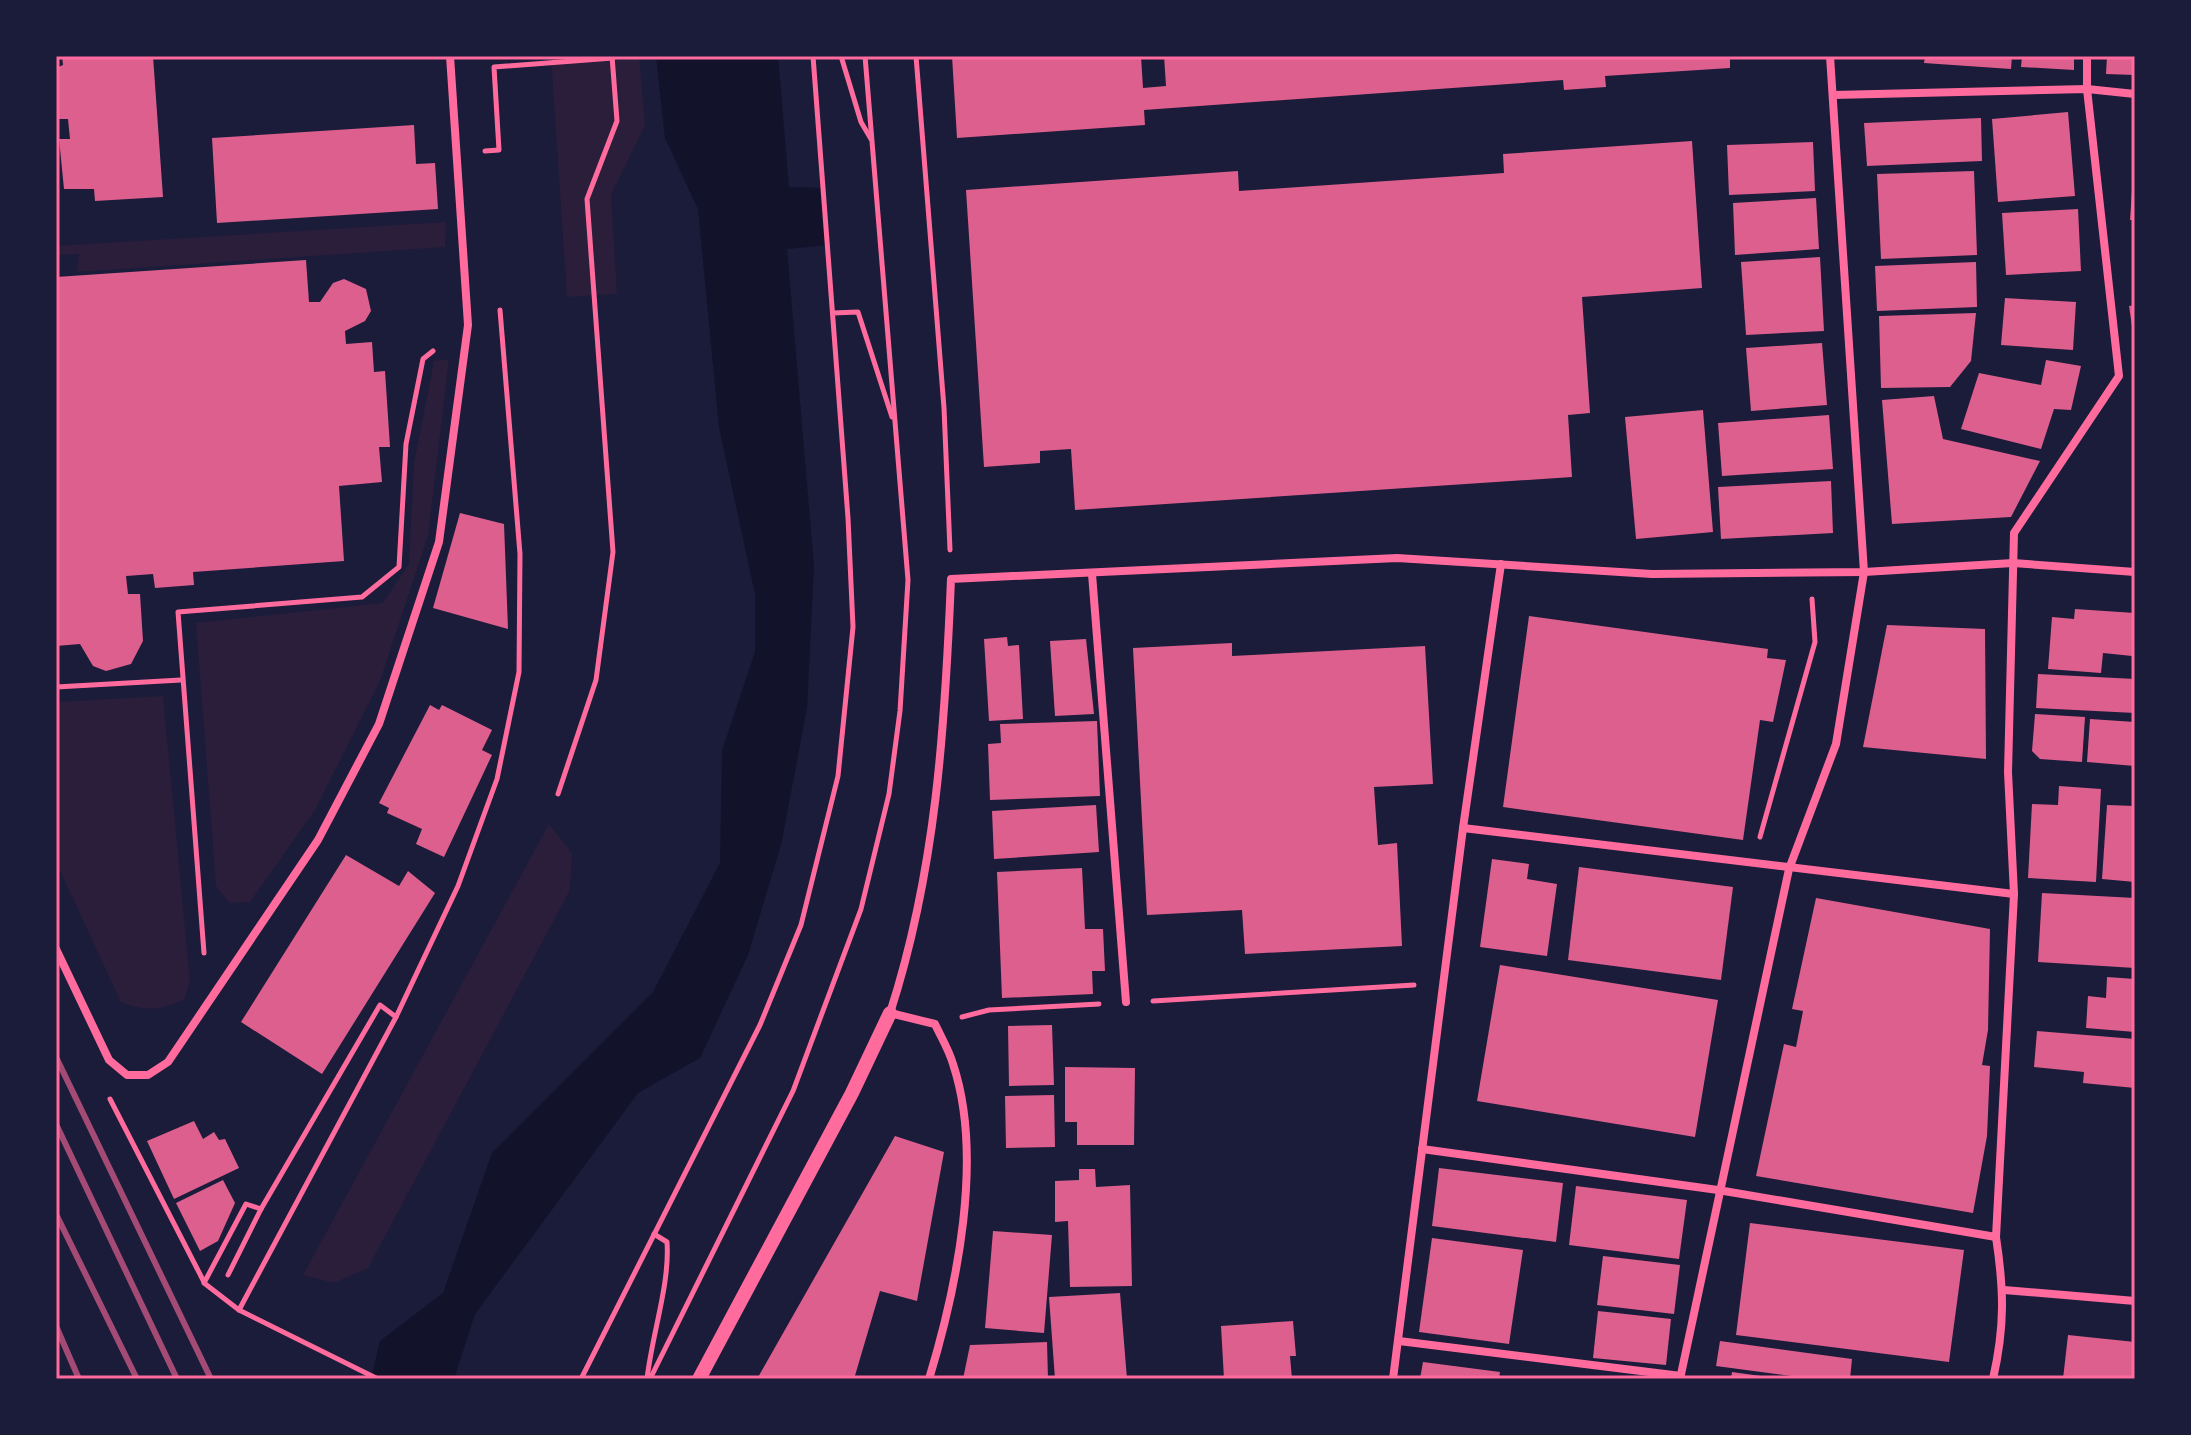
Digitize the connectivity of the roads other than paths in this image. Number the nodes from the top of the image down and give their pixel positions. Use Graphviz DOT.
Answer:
graph roads {
  1 [pos="450,56"];
  2 [pos="1830,56"];
  3 [pos="2087,56"];
  4 [pos="2087,89"];
  5 [pos="2135,94"];
  6 [pos="1833,95"];
  7 [pos="2013,563"];
  8 [pos="1501,564"];
  9 [pos="1864,572"];
  10 [pos="2135,572"];
  11 [pos="1092,574"];
  12 [pos="1463,828"];
  13 [pos="1789,869"];
  14 [pos="2014,894"];
  15 [pos="56,949"];
  16 [pos="1126,1002"];
  17 [pos="890,1013"];
  18 [pos="1422,1149"];
  19 [pos="1718,1190"];
  20 [pos="1996,1237"];
  21 [pos="2004,1290"];
  22 [pos="2135,1301"];
  23 [pos="1399,1341"];
  24 [pos="1681,1378"];
  25 [pos="699,1379"];
  26 [pos="929,1379"];
  27 [pos="1393,1379"];
  28 [pos="1993,1379"];
  1 -- 15 [label="street"];
  2 -- 6 [label="street"];
  3 -- 4 [label="street"];
  4 -- 5 [label="street"];
  4 -- 6 [label="street"];
  4 -- 7 [label="street"];
  6 -- 9 [label="street"];
  7 -- 9 [label="street"];
  7 -- 10 [label="street"];
  7 -- 14 [label="street"];
  8 -- 9 [label="street"];
  8 -- 11 [label="street"];
  8 -- 12 [label="street"];
  9 -- 13 [label="street"];
  11 -- 16 [label="street"];
  11 -- 17 [label="street"];
  12 -- 13 [label="street"];
  12 -- 18 [label="street"];
  13 -- 14 [label="street"];
  13 -- 19 [label="street"];
  14 -- 20 [label="street"];
  17 -- 25 [label="street"];
  17 -- 26 [label="street"];
  18 -- 19 [label="street"];
  18 -- 23 [label="street"];
  19 -- 20 [label="street"];
  19 -- 24 [label="street"];
  20 -- 21 [label="street"];
  21 -- 22 [label="street"];
  21 -- 28 [label="street"];
  23 -- 24 [label="street"];
  23 -- 27 [label="street"];
}
